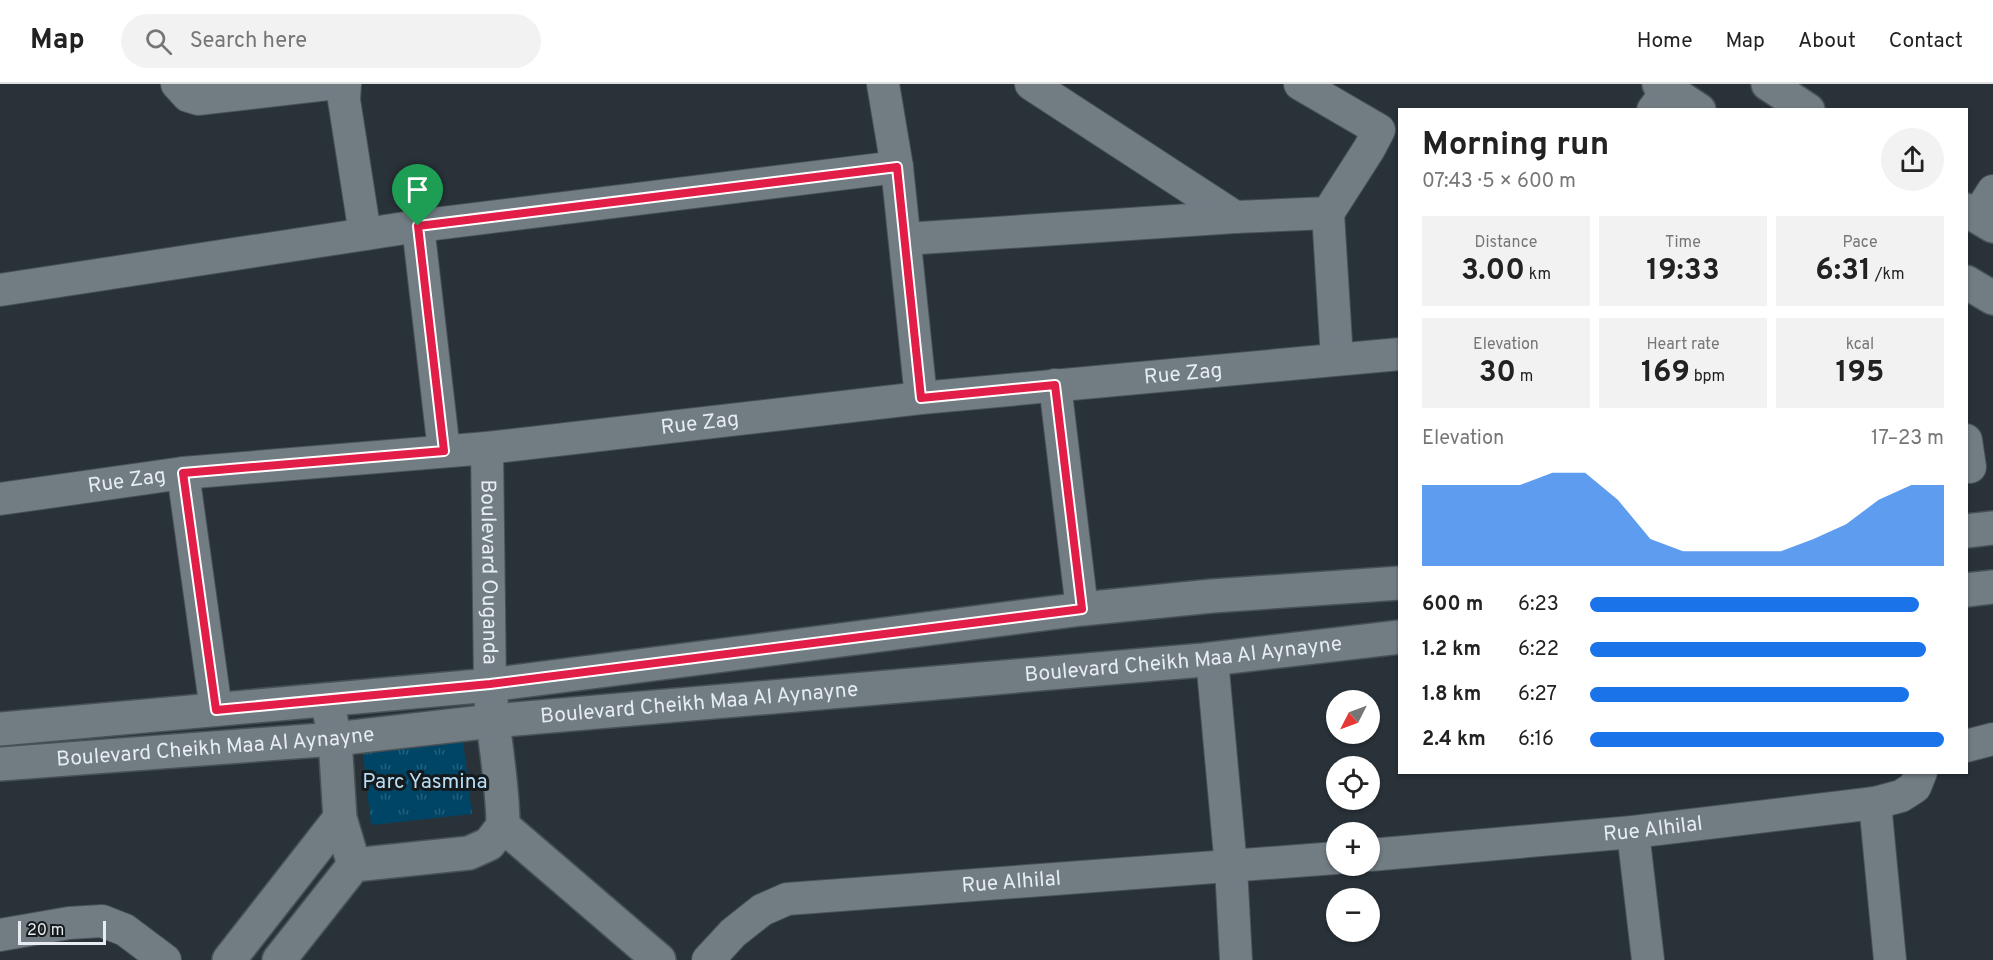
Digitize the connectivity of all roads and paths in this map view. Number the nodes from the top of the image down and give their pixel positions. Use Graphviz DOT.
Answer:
graph roads {
  1 [pos="177,84"];
  2 [pos="328,84"];
  3 [pos="345,84"];
  4 [pos="884,84"];
  5 [pos="1031,84"];
  6 [pos="1300,84"];
  7 [pos="1767,84"];
  8 [pos="1660,95"];
  9 [pos="1694,108"];
  10 [pos="1806,108"];
  11 [pos="1389,135"];
  12 [pos="897,167"];
  13 [pos="1328,213"];
  14 [pos="1235,217"];
  15 [pos="418,226"];
  16 [pos="365,234"];
  17 [pos="905,239"];
  18 [pos="0,290"];
  19 [pos="1398,354"];
  20 [pos="1337,359"];
  21 [pos="1055,385"];
  22 [pos="921,398"];
  23 [pos="487,448"];
  24 [pos="444,451"];
  25 [pos="183,473"];
  26 [pos="0,499"];
  27 [pos="1993,528"];
  28 [pos="1968,531"];
  29 [pos="1398,584"];
  30 [pos="1993,587"];
  31 [pos="1968,590"];
  32 [pos="1082,609"];
  33 [pos="1398,638"];
  34 [pos="1212,659"];
  35 [pos="490,684"];
  36 [pos="327,700"];
  37 [pos="216,710"];
  38 [pos="492,721"];
  39 [pos="0,729"];
  40 [pos="335,739"];
  41 [pos="1993,739"];
  42 [pos="1968,745"];
  43 [pos="0,764"];
  44 [pos="1920,774"];
  45 [pos="1875,803"];
  46 [pos="340,818"];
  47 [pos="498,824"];
  48 [pos="1633,831"];
  49 [pos="1380,854"];
  50 [pos="1326,859"];
  51 [pos="354,865"];
  52 [pos="1231,867"];
  53 [pos="0,935"];
  54 [pos="165,960"];
  55 [pos="229,960"];
  56 [pos="279,960"];
  57 [pos="625,960"];
  58 [pos="659,960"];
  59 [pos="708,960"];
  60 [pos="1236,960"];
  61 [pos="1648,960"];
  62 [pos="1890,960"];
  1 -- 2 [label="street"];
  3 -- 16 [label="street"];
  4 -- 12 [label="street"];
  5 -- 14 [label="street"];
  6 -- 11 [label="street"];
  7 -- 10 [label="main road"];
  8 -- 9 [label="main road"];
  11 -- 13 [label="street"];
  12 -- 15 [label="street"];
  12 -- 17 [label="street"];
  13 -- 14 [label="street"];
  13 -- 20 [label="street"];
  14 -- 17 [label="street"];
  15 -- 16 [label="street"];
  15 -- 24 [label="street"];
  16 -- 18 [label="street"];
  17 -- 22 [label="street"];
  19 -- 20 [label="street, Rue Zag"];
  20 -- 21 [label="street, Rue Zag"];
  21 -- 22 [label="street, Rue Zag"];
  21 -- 32 [label="street"];
  22 -- 23 [label="street, Rue Zag"];
  23 -- 24 [label="street, Rue Zag"];
  23 -- 35 [label="street, Boulevard Ouganda"];
  24 -- 25 [label="street, Rue Zag"];
  25 -- 26 [label="street, Rue Zag"];
  25 -- 37 [label="street"];
  27 -- 28 [label="main road"];
  29 -- 32 [label="main road, Boulevard Cheikh Maa Al Aynayne"];
  30 -- 31 [label="main road"];
  32 -- 35 [label="main road, Boulevard Cheikh Maa Al Aynayne"];
  33 -- 34 [label="main road, Boulevard Cheikh Maa Al Aynayne"];
  34 -- 38 [label="main road, Boulevard Cheikh Maa Al Aynayne"];
  34 -- 52 [label="street"];
  35 -- 36 [label="main road, Boulevard Cheikh Maa Al Aynayne"];
  35 -- 38 [label="main road, Boulevard Ouganda"];
  36 -- 37 [label="main road, Boulevard Cheikh Maa Al Aynayne"];
  36 -- 40 [label="main road"];
  37 -- 39 [label="main road, Boulevard Cheikh Maa Al Aynayne"];
  38 -- 40 [label="main road, Boulevard Cheikh Maa Al Aynayne"];
  38 -- 47 [label="main road, Boulevard Ouganda"];
  40 -- 43 [label="main road, Boulevard Cheikh Maa Al Aynayne"];
  40 -- 46 [label="main road"];
  41 -- 42 [label="street"];
  44 -- 45 [label="street, Rue Alhilal"];
  45 -- 48 [label="street, Rue Alhilal"];
  45 -- 62 [label="street"];
  46 -- 51 [label="main road"];
  46 -- 55 [label="main road"];
  47 -- 51 [label="main road"];
  47 -- 57 [label="main road"];
  47 -- 58 [label="main road"];
  48 -- 49 [label="street, Rue Alhilal"];
  48 -- 61 [label="street"];
  50 -- 52 [label="street, Rue Alhilal"];
  51 -- 56 [label="main road"];
  52 -- 59 [label="street, Rue Alhilal"];
  52 -- 60 [label="street"];
  53 -- 54 [label="street"];
}
